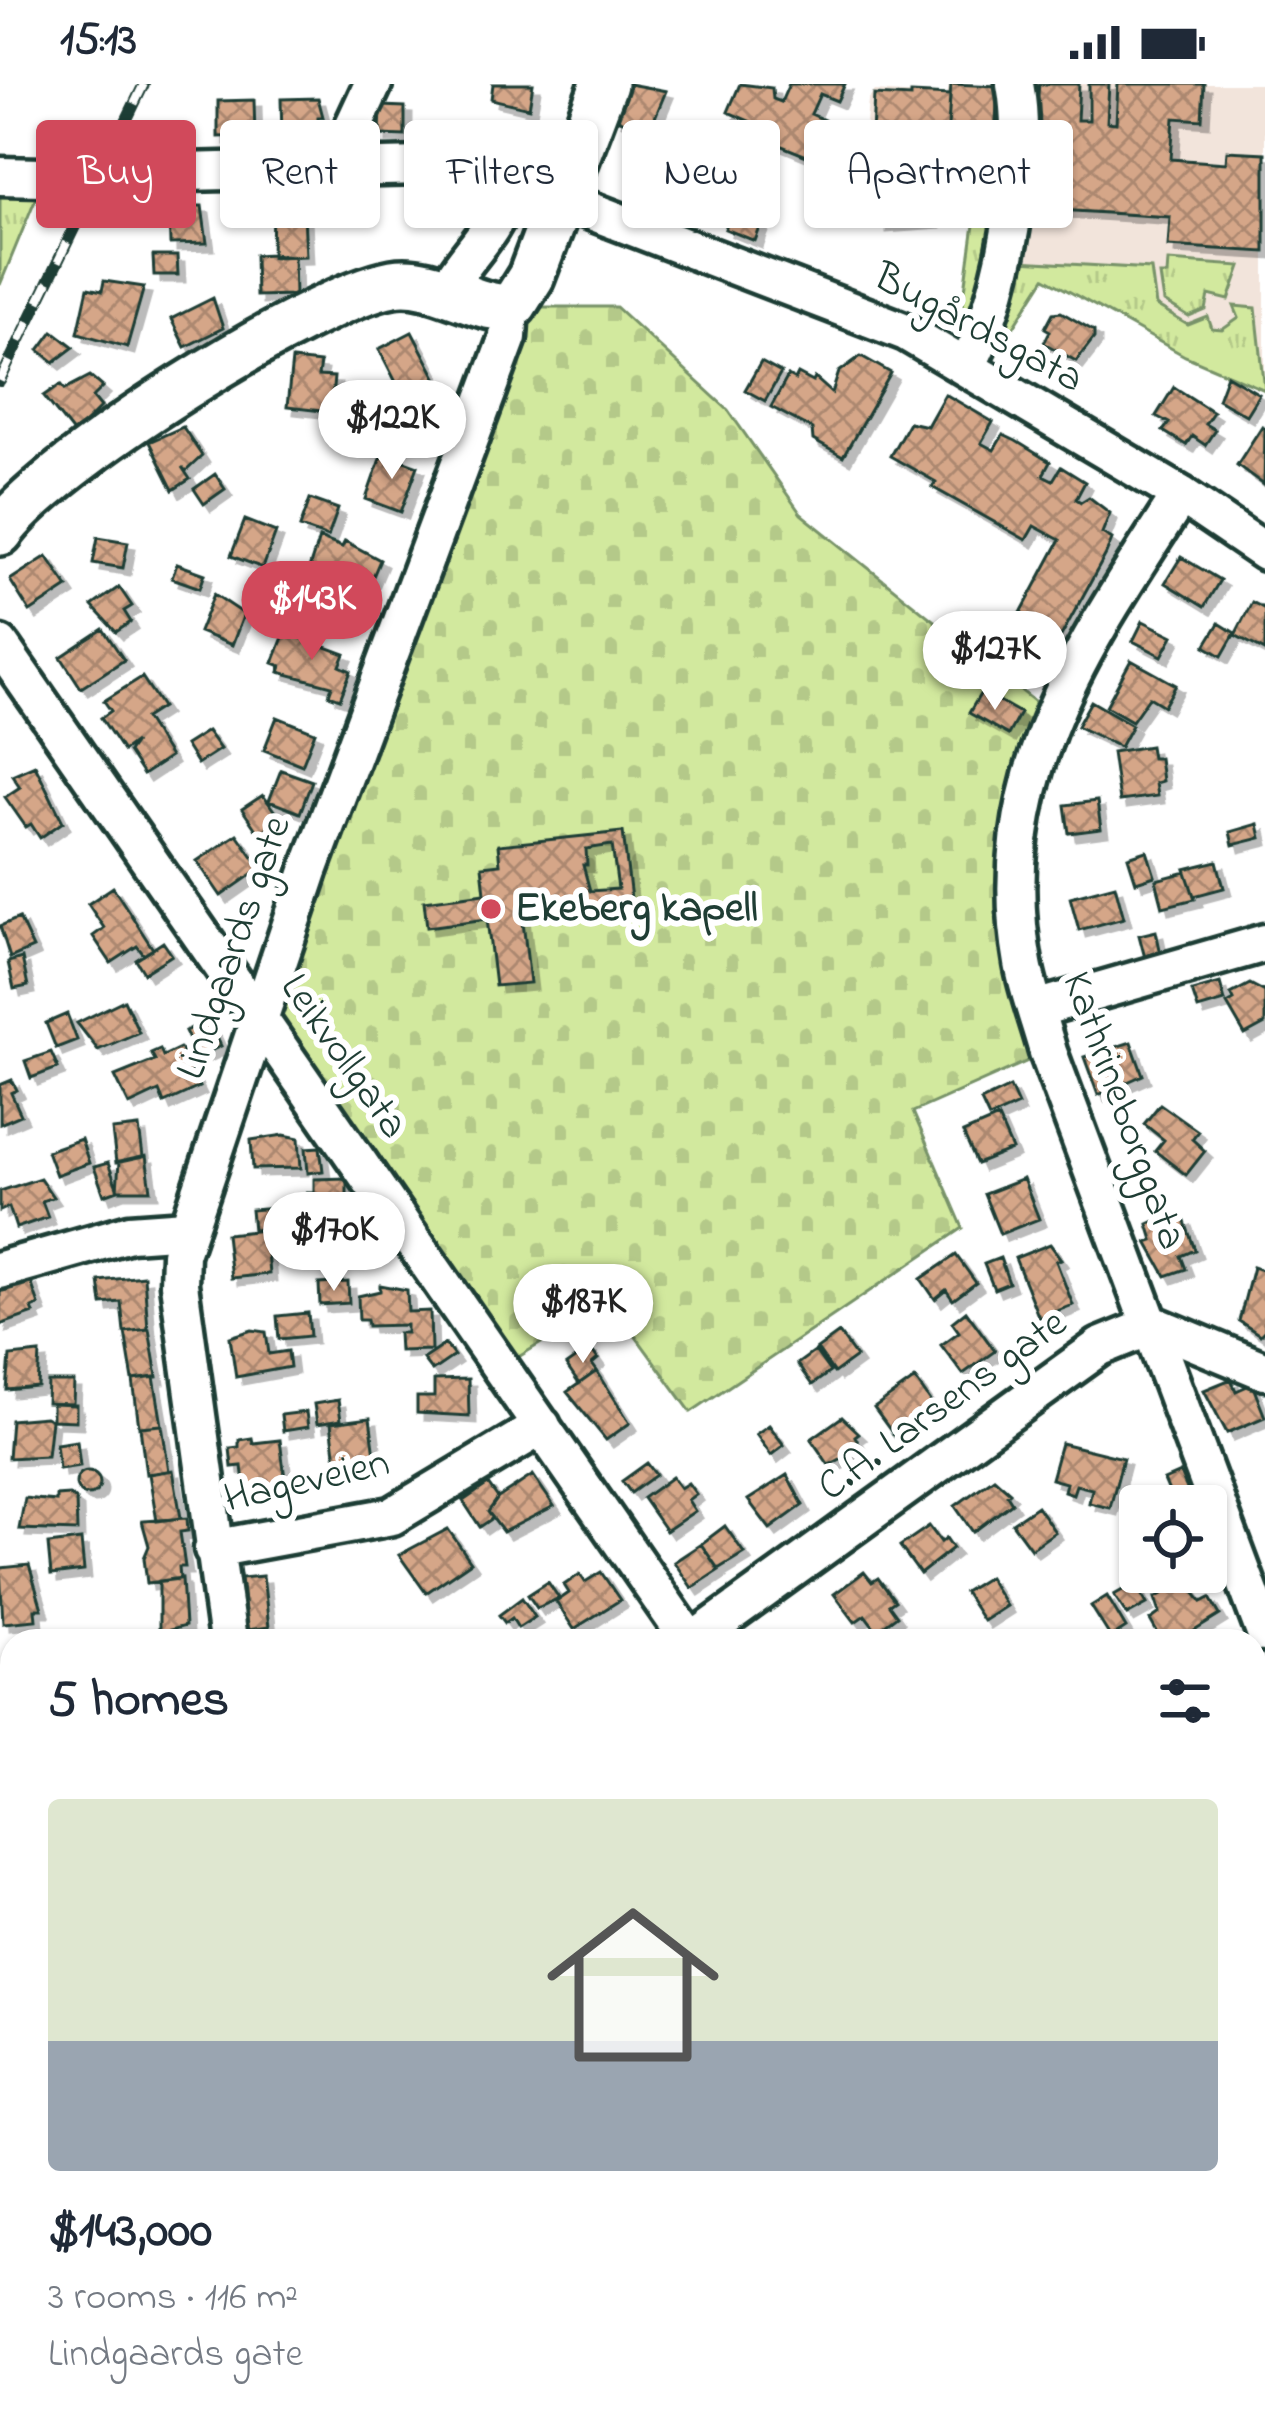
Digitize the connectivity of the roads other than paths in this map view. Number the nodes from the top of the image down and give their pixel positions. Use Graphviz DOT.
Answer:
graph roads {
  1 [pos="373,84"];
  2 [pos="604,84"];
  3 [pos="1015,84"];
  4 [pos="356,120"];
  5 [pos="590,120"];
  6 [pos="380,168"];
  7 [pos="220,172"];
  8 [pos="0,176"];
  9 [pos="598,213"];
  10 [pos="549,228"];
  11 [pos="448,288"];
  12 [pos="510,308"];
  13 [pos="966,368"];
  14 [pos="1181,495"];
  15 [pos="0,532"];
  16 [pos="1265,552"];
  17 [pos="0,645"];
  18 [pos="1265,943"];
  19 [pos="1036,1009"];
  20 [pos="259,1014"];
  21 [pos="186,1229"];
  22 [pos="0,1270"];
  23 [pos="1154,1325"];
  24 [pos="1265,1371"];
  25 [pos="542,1426"];
  26 [pos="213,1549"];
  27 [pos="226,1629"];
  28 [pos="683,1629"];
  29 [pos="708,1629"];
  30 [pos="1263,1629"];
  1 -- 4 [label="street"];
  2 -- 5 [label="main road"];
  3 -- 13 [label="street"];
  6 -- 11 [label="street"];
  7 -- 8 [label="street, bridge"];
  9 -- 13 [label="street, Bugårdsgata"];
  10 -- 12 [label="main road"];
  11 -- 12 [label="main road"];
  11 -- 15 [label="main road"];
  12 -- 20 [label="street, Lindgaards gate"];
  13 -- 14 [label="street, Bugårdsgata"];
  14 -- 16 [label="street, Bugårdsgata"];
  14 -- 19 [label="street, Kathrineborggata"];
  17 -- 20 [label="street, Leikvollgata"];
  18 -- 19 [label="street"];
  19 -- 23 [label="street, Kathrineborggata"];
  20 -- 21 [label="street, Lindgaards gate"];
  20 -- 25 [label="street, Leikvollgata"];
  21 -- 22 [label="street"];
  21 -- 26 [label="street, Lindgaards gate"];
  23 -- 24 [label="street"];
  23 -- 29 [label="street, C.A. Larsens gate"];
  23 -- 30 [label="street, Kathrineborggata"];
  25 -- 26 [label="street, Hageveien"];
  25 -- 28 [label="street, Leikvollgata"];
  26 -- 27 [label="street, Lindgaards gate"];
}
